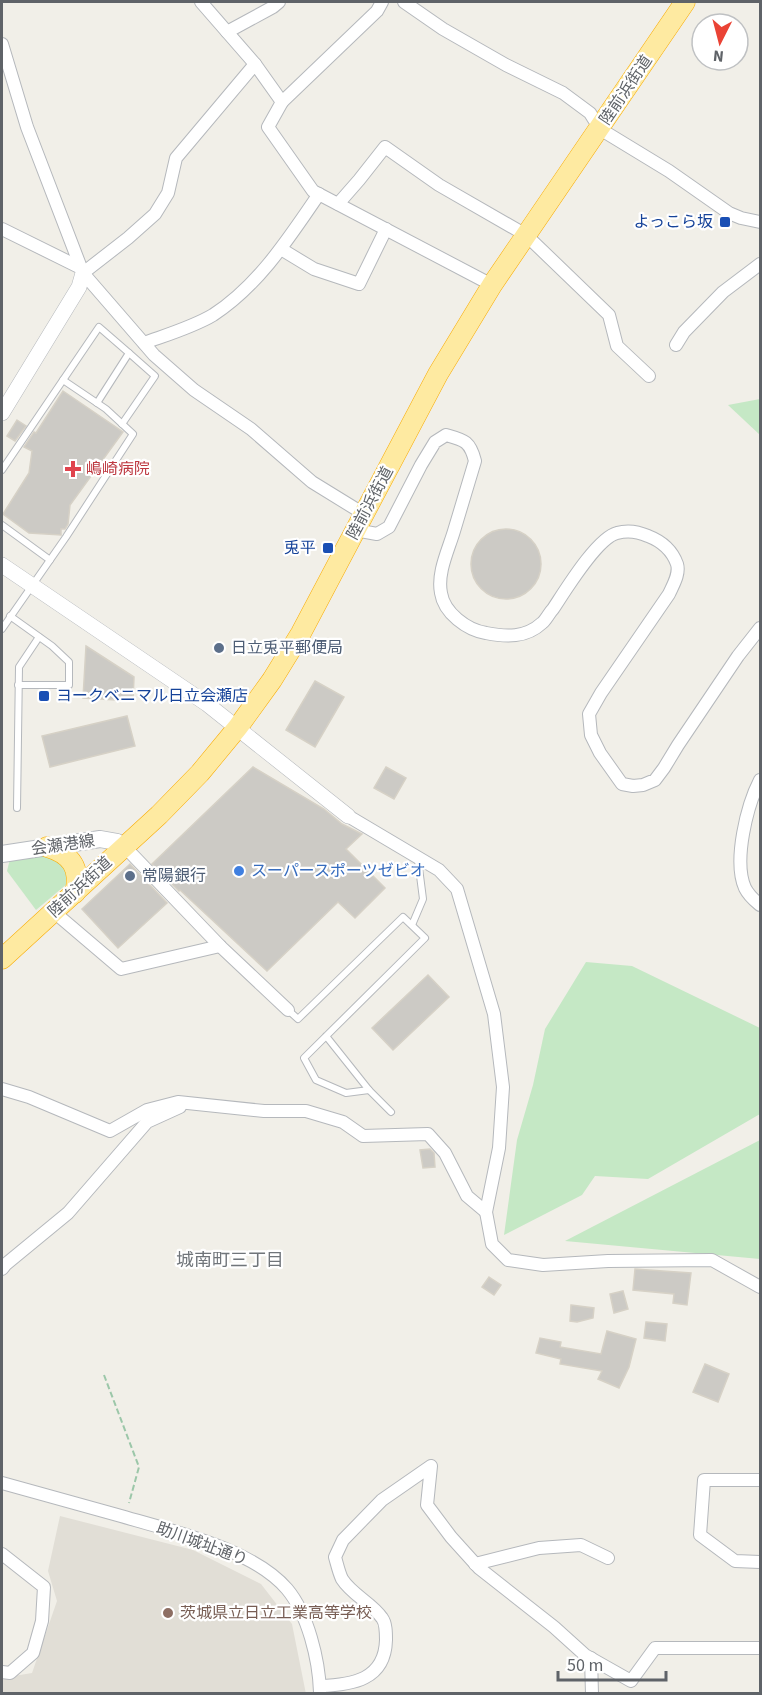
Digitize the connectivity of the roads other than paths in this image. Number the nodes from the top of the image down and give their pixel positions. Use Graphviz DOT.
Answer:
graph roads {
  1 [pos="201,2"];
  2 [pos="279,2"];
  3 [pos="382,2"];
  4 [pos="404,2"];
  5 [pos="685,2"];
  6 [pos="227,33"];
  7 [pos="2,44"];
  8 [pos="255,64"];
  9 [pos="282,102"];
  10 [pos="600,129"];
  11 [pos="319,194"];
  12 [pos="338,204"];
  13 [pos="760,222"];
  14 [pos="2,229"];
  15 [pos="386,229"];
  16 [pos="526,235"];
  17 [pos="282,249"];
  18 [pos="760,264"];
  19 [pos="82,270"];
  20 [pos="492,285"];
  21 [pos="144,343"];
  22 [pos="676,345"];
  23 [pos="129,353"];
  24 [pos="649,376"];
  25 [pos="63,380"];
  26 [pos="97,403"];
  27 [pos="2,413"];
  28 [pos="122,424"];
  29 [pos="2,470"];
  30 [pos="360,522"];
  31 [pos="2,525"];
  32 [pos="50,560"];
  33 [pos="2,565"];
  34 [pos="31,586"];
  35 [pos="10,616"];
  36 [pos="760,628"];
  37 [pos="2,629"];
  38 [pos="39,637"];
  39 [pos="18,685"];
  40 [pos="238,728"];
  41 [pos="760,780"];
  42 [pos="17,808"];
  43 [pos="348,816"];
  44 [pos="124,846"];
  45 [pos="47,847"];
  46 [pos="2,854"];
  47 [pos="418,859"];
  48 [pos="744,887"];
  49 [pos="75,893"];
  50 [pos="760,905"];
  51 [pos="54,912"];
  52 [pos="760,914"];
  53 [pos="412,925"];
  54 [pos="220,946"];
  55 [pos="2,959"];
  56 [pos="288,1010"];
  57 [pos="326,1036"];
  58 [pos="2,1089"];
  59 [pos="369,1090"];
  60 [pos="190,1103"];
  61 [pos="391,1112"];
  62 [pos="486,1212"];
  63 [pos="2,1269"];
  64 [pos="760,1287"];
  65 [pos="760,1480"];
  66 [pos="2,1483"];
  67 [pos="2,1554"];
  68 [pos="608,1558"];
  69 [pos="760,1562"];
  70 [pos="475,1564"];
  71 [pos="760,1648"];
  72 [pos="591,1659"];
  73 [pos="2,1672"];
  74 [pos="320,1690"];
  75 [pos="592,1694"];
  1 -- 6 [label="street"];
  2 -- 6 [label="street"];
  3 -- 9 [label="street"];
  4 -- 10 [label="street"];
  5 -- 10 [label="highway, 陸前浜街道"];
  6 -- 8 [label="street"];
  7 -- 19 [label="street"];
  8 -- 9 [label="street"];
  8 -- 19 [label="street"];
  9 -- 11 [label="street"];
  10 -- 13 [label="street"];
  10 -- 16 [label="highway, 陸前浜街道"];
  11 -- 12 [label="street"];
  11 -- 17 [label="street"];
  12 -- 15 [label="street"];
  12 -- 16 [label="street"];
  14 -- 19 [label="street"];
  15 -- 17 [label="street"];
  15 -- 20 [label="street"];
  16 -- 20 [label="highway, 陸前浜街道"];
  16 -- 24 [label="street"];
  17 -- 21 [label="street"];
  18 -- 22 [label="street"];
  19 -- 21 [label="street"];
  19 -- 27 [label="street"];
  20 -- 30 [label="highway, 陸前浜街道"];
  21 -- 30 [label="street"];
  23 -- 25 [label="lane"];
  23 -- 26 [label="lane"];
  23 -- 28 [label="lane"];
  25 -- 26 [label="lane"];
  25 -- 29 [label="lane"];
  26 -- 28 [label="lane"];
  28 -- 32 [label="lane"];
  30 -- 36 [label="street"];
  30 -- 40 [label="highway, 陸前浜街道"];
  31 -- 32 [label="lane"];
  32 -- 34 [label="lane"];
  33 -- 34 [label="street"];
  34 -- 35 [label="lane"];
  34 -- 40 [label="street"];
  35 -- 37 [label="lane"];
  35 -- 38 [label="lane"];
  38 -- 39 [label="lane"];
  38 -- 39 [label="lane"];
  39 -- 42 [label="lane"];
  40 -- 43 [label="street"];
  40 -- 44 [label="highway, 陸前浜街道"];
  41 -- 48 [label="street"];
  43 -- 47 [label="street"];
  44 -- 45 [label="main road, 会瀬港線"];
  44 -- 49 [label="highway, 陸前浜街道"];
  44 -- 54 [label="street"];
  45 -- 46 [label="main road, 会瀬港線"];
  45 -- 49 [label="highway"];
  47 -- 53 [label="lane"];
  47 -- 62 [label="street"];
  48 -- 50 [label="street"];
  48 -- 52 [label="street"];
  49 -- 51 [label="highway, 陸前浜街道"];
  51 -- 54 [label="street"];
  51 -- 55 [label="highway, 陸前浜街道"];
  53 -- 56 [label="lane"];
  53 -- 57 [label="lane"];
  54 -- 56 [label="street"];
  57 -- 59 [label="lane"];
  57 -- 59 [label="lane"];
  58 -- 60 [label="street"];
  59 -- 61 [label="lane"];
  60 -- 62 [label="street"];
  60 -- 63 [label="street"];
  62 -- 64 [label="street"];
  65 -- 69 [label="street"];
  66 -- 74 [label="street, 助川城址通り"];
  67 -- 73 [label="street"];
  68 -- 70 [label="street"];
  70 -- 72 [label="street"];
  70 -- 74 [label="street"];
  71 -- 72 [label="street"];
  72 -- 75 [label="street"];
}
